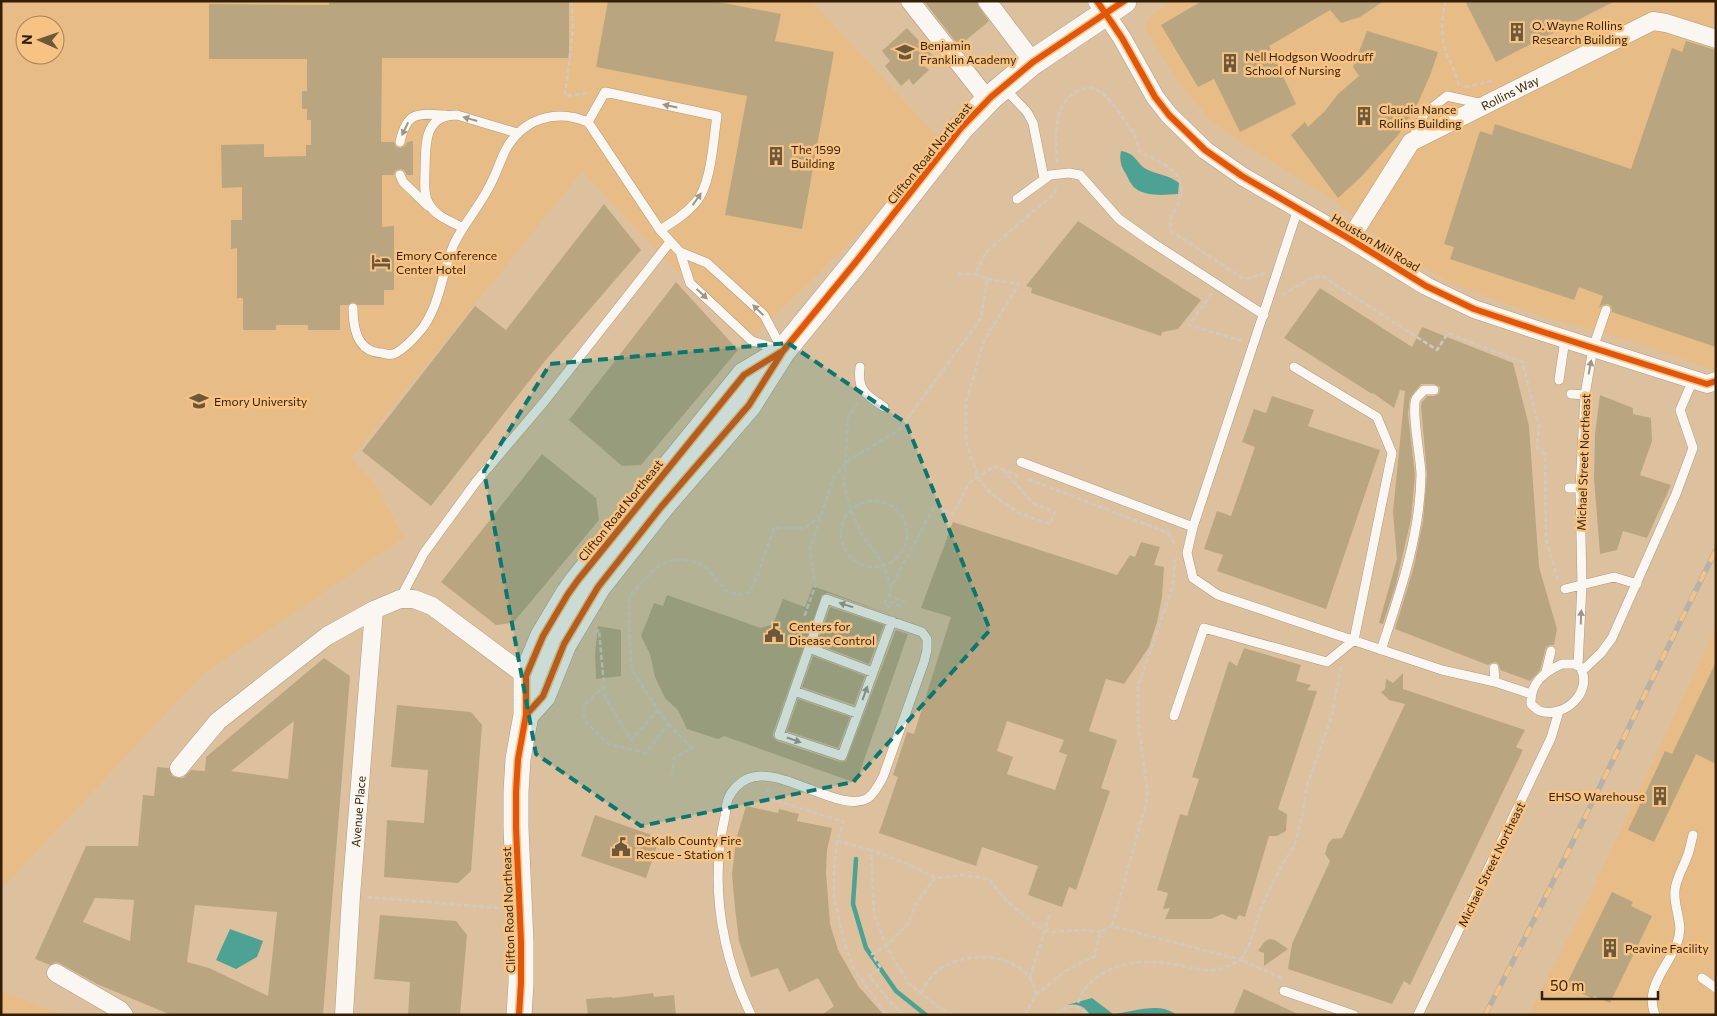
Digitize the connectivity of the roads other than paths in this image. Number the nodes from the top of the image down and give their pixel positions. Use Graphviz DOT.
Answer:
graph roads {
  1 [pos="910,1"];
  2 [pos="988,1"];
  3 [pos="1109,5"];
  4 [pos="1716,39"];
  5 [pos="1033,62"];
  6 [pos="996,93"];
  7 [pos="1485,104"];
  8 [pos="446,115"];
  9 [pos="588,122"];
  10 [pos="517,133"];
  11 [pos="400,142"];
  12 [pos="1411,142"];
  13 [pos="400,175"];
  14 [pos="1044,178"];
  15 [pos="1017,199"];
  16 [pos="1298,209"];
  17 [pos="433,210"];
  18 [pos="463,228"];
  19 [pos="660,230"];
  20 [pos="1350,239"];
  21 [pos="670,242"];
  22 [pos="680,252"];
  23 [pos="353,308"];
  24 [pos="1606,310"];
  25 [pos="1264,315"];
  26 [pos="1565,340"];
  27 [pos="1593,348"];
  28 [pos="783,351"];
  29 [pos="860,367"];
  30 [pos="1294,367"];
  31 [pos="1559,380"];
  32 [pos="1705,382"];
  33 [pos="1434,390"];
  34 [pos="1571,394"];
  35 [pos="1584,395"];
  36 [pos="884,407"];
  37 [pos="1022,462"];
  38 [pos="1569,488"];
  39 [pos="1580,488"];
  40 [pos="1193,527"];
  41 [pos="1637,584"];
  42 [pos="1565,589"];
  43 [pos="1582,590"];
  44 [pos="400,599"];
  45 [pos="374,610"];
  46 [pos="896,622"];
  47 [pos="1358,642"];
  48 [pos="809,648"];
  49 [pos="1381,650"];
  50 [pos="1551,651"];
  51 [pos="1494,668"];
  52 [pos="1580,668"];
  53 [pos="872,672"];
  54 [pos="1546,672"];
  55 [pos="526,676"];
  56 [pos="1495,682"];
  57 [pos="794,691"];
  58 [pos="1530,694"];
  59 [pos="1559,712"];
  60 [pos="858,713"];
  61 [pos="526,715"];
  62 [pos="1174,716"];
  63 [pos="179,768"];
  64 [pos="1693,834"];
  65 [pos="56,973"];
  66 [pos="1702,978"];
  67 [pos="1716,988"];
  68 [pos="1284,991"];
  69 [pos="122,1012"];
  70 [pos="344,1015"];
  71 [pos="519,1015"];
  72 [pos="751,1015"];
  73 [pos="1354,1015"];
  74 [pos="1418,1015"];
  75 [pos="1655,1015"];
  1 -- 6 [label="street"];
  2 -- 5 [label="street"];
  3 -- 5 [label="main road, Clifton Road Northeast"];
  3 -- 16 [label="street, Houston Mill Road"];
  4 -- 7 [label="street, Rollins Way"];
  5 -- 6 [label="main road, Clifton Road Northeast"];
  6 -- 14 [label="lane"];
  6 -- 28 [label="main road, Clifton Road Northeast"];
  7 -- 12 [label="street, Rollins Way"];
  7 -- 12 [label="lane"];
  10 -- 8 [label="lane, one-way"];
  8 -- 11 [label="lane, one-way"];
  8 -- 17 [label="lane"];
  9 -- 10 [label="lane"];
  9 -- 19 [label="lane"];
  19 -- 9 [label="lane, one-way"];
  10 -- 18 [label="lane"];
  12 -- 20 [label="street"];
  13 -- 17 [label="lane"];
  14 -- 15 [label="lane"];
  14 -- 25 [label="lane"];
  16 -- 20 [label="street, Houston Mill Road"];
  16 -- 25 [label="lane"];
  17 -- 18 [label="lane"];
  18 -- 23 [label="lane"];
  19 -- 21 [label="lane"];
  20 -- 26 [label="street, Houston Mill Road"];
  21 -- 22 [label="lane"];
  21 -- 44 [label="lane"];
  28 -- 22 [label="lane, one-way"];
  22 -- 28 [label="lane, one-way"];
  24 -- 27 [label="lane, Michael Street Northeast"];
  25 -- 40 [label="lane"];
  26 -- 27 [label="street, Houston Mill Road"];
  26 -- 31 [label="lane"];
  27 -- 32 [label="street, Houston Mill Road"];
  35 -- 27 [label="lane, Michael Street Northeast, one-way"];
  28 -- 55 [label="main road, Clifton Road Northeast"];
  28 -- 61 [label="main road, Clifton Road Northeast"];
  29 -- 36 [label="lane"];
  30 -- 47 [label="lane"];
  32 -- 41 [label="lane"];
  33 -- 49 [label="lane"];
  34 -- 35 [label="lane"];
  35 -- 39 [label="lane, Michael Street Northeast"];
  37 -- 40 [label="lane"];
  38 -- 39 [label="lane"];
  39 -- 43 [label="lane, Michael Street Northeast"];
  40 -- 47 [label="lane"];
  41 -- 43 [label="lane"];
  41 -- 52 [label="lane"];
  42 -- 43 [label="lane"];
  52 -- 43 [label="lane, Michael Street Northeast, one-way"];
  44 -- 45 [label="street"];
  44 -- 55 [label="street"];
  45 -- 63 [label="street"];
  45 -- 70 [label="street, Avenue Place"];
  46 -- 48 [label="lane, one-way"];
  46 -- 53 [label="lane"];
  46 -- 72 [label="lane"];
  47 -- 49 [label="lane"];
  47 -- 62 [label="lane"];
  48 -- 53 [label="lane"];
  48 -- 57 [label="lane"];
  49 -- 56 [label="lane"];
  50 -- 54 [label="lane"];
  51 -- 56 [label="lane"];
  52 -- 54 [label="lane"];
  52 -- 59 [label="lane"];
  60 -- 53 [label="lane, one-way"];
  54 -- 58 [label="lane"];
  55 -- 61 [label="main road, Clifton Road Northeast"];
  56 -- 58 [label="lane"];
  57 -- 60 [label="lane"];
  57 -- 60 [label="lane, one-way"];
  58 -- 59 [label="lane"];
  59 -- 74 [label="lane, Michael Street Northeast"];
  61 -- 71 [label="main road, Clifton Road Northeast"];
  64 -- 75 [label="lane"];
  65 -- 69 [label="street"];
  66 -- 67 [label="lane"];
  68 -- 73 [label="lane"];
}
